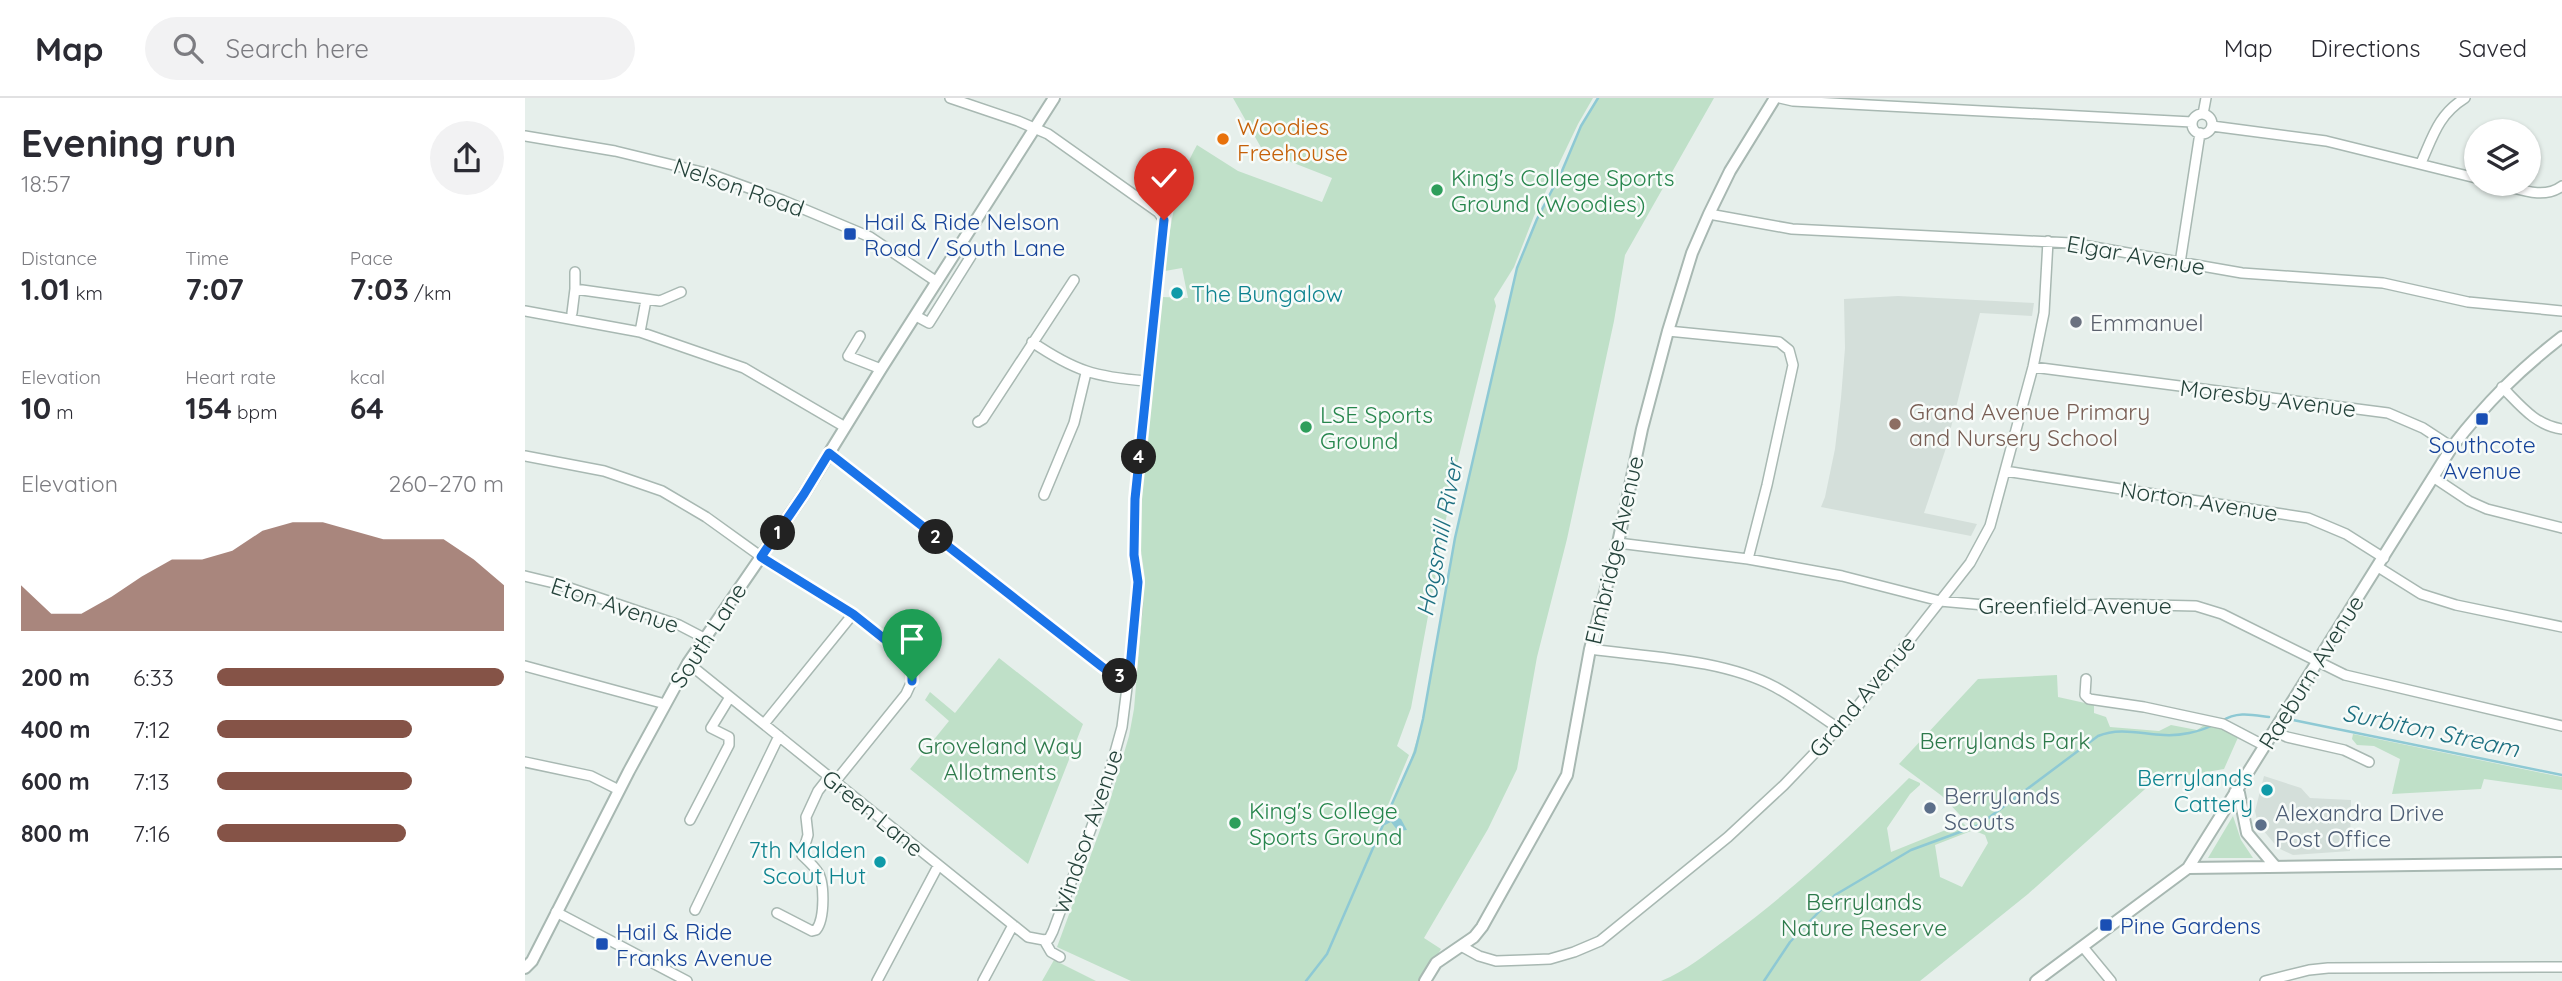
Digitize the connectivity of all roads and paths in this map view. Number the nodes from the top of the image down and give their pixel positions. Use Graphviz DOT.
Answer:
graph roads {
  1 [pos="950,98"];
  2 [pos="1054,98"];
  3 [pos="1778,98"];
  4 [pos="2206,98"];
  5 [pos="2465,98"];
  6 [pos="2203,114"];
  7 [pos="2192,122"];
  8 [pos="2212,126"];
  9 [pos="1036,128"];
  10 [pos="2200,133"];
  11 [pos="525,136"];
  12 [pos="2421,163"];
  13 [pos="2464,175"];
  14 [pos="2562,186"];
  15 [pos="2541,194"];
  16 [pos="1709,214"];
  17 [pos="2048,241"];
  18 [pos="959,248"];
  19 [pos="2179,262"];
  20 [pos="575,272"];
  21 [pos="1074,280"];
  22 [pos="937,282"];
  23 [pos="575,289"];
  24 [pos="681,292"];
  25 [pos="646,299"];
  26 [pos="525,311"];
  27 [pos="2562,311"];
  28 [pos="572,313"];
  29 [pos="916,316"];
  30 [pos="1668,331"];
  31 [pos="640,332"];
  32 [pos="860,336"];
  33 [pos="2562,337"];
  34 [pos="1032,342"];
  35 [pos="2033,367"];
  36 [pos="881,369"];
  37 [pos="1086,373"];
  38 [pos="1146,381"];
  39 [pos="2502,387"];
  40 [pos="978,422"];
  41 [pos="845,427"];
  42 [pos="2562,429"];
  43 [pos="2452,447"];
  44 [pos="829,453"];
  45 [pos="525,456"];
  46 [pos="2005,471"];
  47 [pos="2433,477"];
  48 [pos="1044,495"];
  49 [pos="2562,528"];
  50 [pos="1618,543"];
  51 [pos="761,557"];
  52 [pos="1748,559"];
  53 [pos="2381,562"];
  54 [pos="525,576"];
  55 [pos="1940,601"];
  56 [pos="853,614"];
  57 [pos="2562,628"];
  58 [pos="704,638"];
  59 [pos="1590,649"];
  60 [pos="2316,662"];
  61 [pos="688,663"];
  62 [pos="525,666"];
  63 [pos="1129,679"];
  64 [pos="2086,679"];
  65 [pos="730,697"];
  66 [pos="665,704"];
  67 [pos="764,724"];
  68 [pos="2562,726"];
  69 [pos="1838,728"];
  70 [pos="2274,731"];
  71 [pos="779,736"];
  72 [pos="2265,746"];
  73 [pos="525,762"];
  74 [pos="2369,762"];
  75 [pos="832,779"];
  76 [pos="619,790"];
  77 [pos="2235,792"];
  78 [pos="690,820"];
  79 [pos="2562,863"];
  80 [pos="2274,865"];
  81 [pos="938,866"];
  82 [pos="2188,868"];
  83 [pos="695,910"];
  84 [pos="557,912"];
  85 [pos="777,913"];
  86 [pos="1013,925"];
  87 [pos="1044,940"];
  88 [pos="1461,946"];
  89 [pos="2083,947"];
  90 [pos="1060,957"];
  91 [pos="2562,967"];
  92 [pos="525,968"];
  93 [pos="687,981"];
  94 [pos="877,981"];
  95 [pos="983,981"];
  96 [pos="1425,981"];
  97 [pos="2036,981"];
  98 [pos="2111,981"];
  99 [pos="2266,981"];
  1 -- 9 [label="street"];
  2 -- 9 [label="street, South Lane"];
  3 -- 7 [label="street"];
  3 -- 16 [label="street, Elmbridge Avenue"];
  4 -- 6 [label="street"];
  5 -- 12 [label="street"];
  6 -- 7 [label="street"];
  6 -- 8 [label="street"];
  7 -- 10 [label="street"];
  8 -- 10 [label="street"];
  8 -- 12 [label="street"];
  9 -- 18 [label="street, South Lane"];
  9 -- 38 [label="street, Windsor Avenue"];
  10 -- 19 [label="street"];
  11 -- 22 [label="street, Nelson Road"];
  12 -- 13 [label="street"];
  14 -- 15 [label="street"];
  16 -- 17 [label="street, Elgar Avenue"];
  16 -- 30 [label="street, Elmbridge Avenue"];
  17 -- 19 [label="street, Elgar Avenue"];
  17 -- 35 [label="street, Grand Avenue"];
  18 -- 22 [label="street, South Lane"];
  18 -- 29 [label="street"];
  19 -- 27 [label="street, Elgar Avenue"];
  20 -- 23 [label="street"];
  21 -- 34 [label="street"];
  22 -- 29 [label="street, South Lane"];
  23 -- 25 [label="street"];
  23 -- 28 [label="street"];
  24 -- 25 [label="street"];
  25 -- 31 [label="street"];
  26 -- 31 [label="street"];
  29 -- 36 [label="street, South Lane"];
  30 -- 50 [label="street, Elmbridge Avenue"];
  30 -- 52 [label="street"];
  31 -- 41 [label="street"];
  32 -- 36 [label="street"];
  33 -- 39 [label="street, Raeburn Avenue"];
  34 -- 37 [label="street"];
  34 -- 40 [label="street"];
  35 -- 43 [label="street, Moresby Avenue"];
  35 -- 46 [label="street, Grand Avenue"];
  36 -- 41 [label="street, South Lane"];
  37 -- 38 [label="street"];
  37 -- 48 [label="street"];
  38 -- 63 [label="street, Windsor Avenue"];
  39 -- 42 [label="street"];
  39 -- 43 [label="street, Raeburn Avenue"];
  41 -- 44 [label="street, South Lane"];
  43 -- 47 [label="street, Raeburn Avenue"];
  44 -- 51 [label="street, South Lane"];
  44 -- 63 [label="street"];
  45 -- 51 [label="street"];
  46 -- 53 [label="street, Norton Avenue"];
  46 -- 55 [label="street, Grand Avenue"];
  47 -- 49 [label="street"];
  47 -- 53 [label="street, Raeburn Avenue"];
  50 -- 52 [label="street, Greenfield Avenue"];
  50 -- 59 [label="street, Elmbridge Avenue"];
  51 -- 56 [label="street"];
  51 -- 58 [label="street, South Lane"];
  52 -- 55 [label="street, Greenfield Avenue"];
  53 -- 57 [label="street, Norton Avenue"];
  53 -- 60 [label="street, Raeburn Avenue"];
  54 -- 58 [label="street, Eton Avenue"];
  55 -- 60 [label="street, Greenfield Avenue"];
  55 -- 69 [label="street, Grand Avenue"];
  56 -- 67 [label="street"];
  56 -- 75 [label="street"];
  58 -- 61 [label="street, South Lane"];
  59 -- 69 [label="street"];
  59 -- 88 [label="street, Elmbridge Avenue"];
  60 -- 68 [label="street, Greenfield Avenue"];
  60 -- 70 [label="street, Raeburn Avenue"];
  61 -- 65 [label="street, Green Lane"];
  61 -- 66 [label="street, South Lane"];
  62 -- 66 [label="street"];
  63 -- 87 [label="street, Windsor Avenue"];
  64 -- 72 [label="street"];
  65 -- 67 [label="street, Green Lane"];
  65 -- 78 [label="street"];
  66 -- 76 [label="street, South Lane"];
  67 -- 71 [label="street, Green Lane"];
  69 -- 88 [label="street, Grand Avenue"];
  70 -- 72 [label="street, Raeburn Avenue"];
  70 -- 74 [label="street"];
  71 -- 75 [label="street, Green Lane"];
  71 -- 83 [label="street"];
  72 -- 77 [label="street, Raeburn Avenue"];
  73 -- 76 [label="street"];
  75 -- 81 [label="street, Green Lane"];
  75 -- 85 [label="street"];
  76 -- 84 [label="street, South Lane"];
  77 -- 80 [label="street"];
  77 -- 82 [label="street, Raeburn Avenue"];
  79 -- 80 [label="street"];
  80 -- 82 [label="street"];
  81 -- 86 [label="street, Green Lane"];
  81 -- 94 [label="street"];
  82 -- 89 [label="street, Raeburn Avenue"];
  84 -- 92 [label="street, South Lane"];
  84 -- 93 [label="street"];
  86 -- 87 [label="street, Green Lane"];
  86 -- 95 [label="street"];
  87 -- 90 [label="street, Green Lane"];
  88 -- 96 [label="street, Elmbridge Avenue"];
  89 -- 97 [label="street, Raeburn Avenue"];
  89 -- 98 [label="street"];
  91 -- 99 [label="street"];
}
